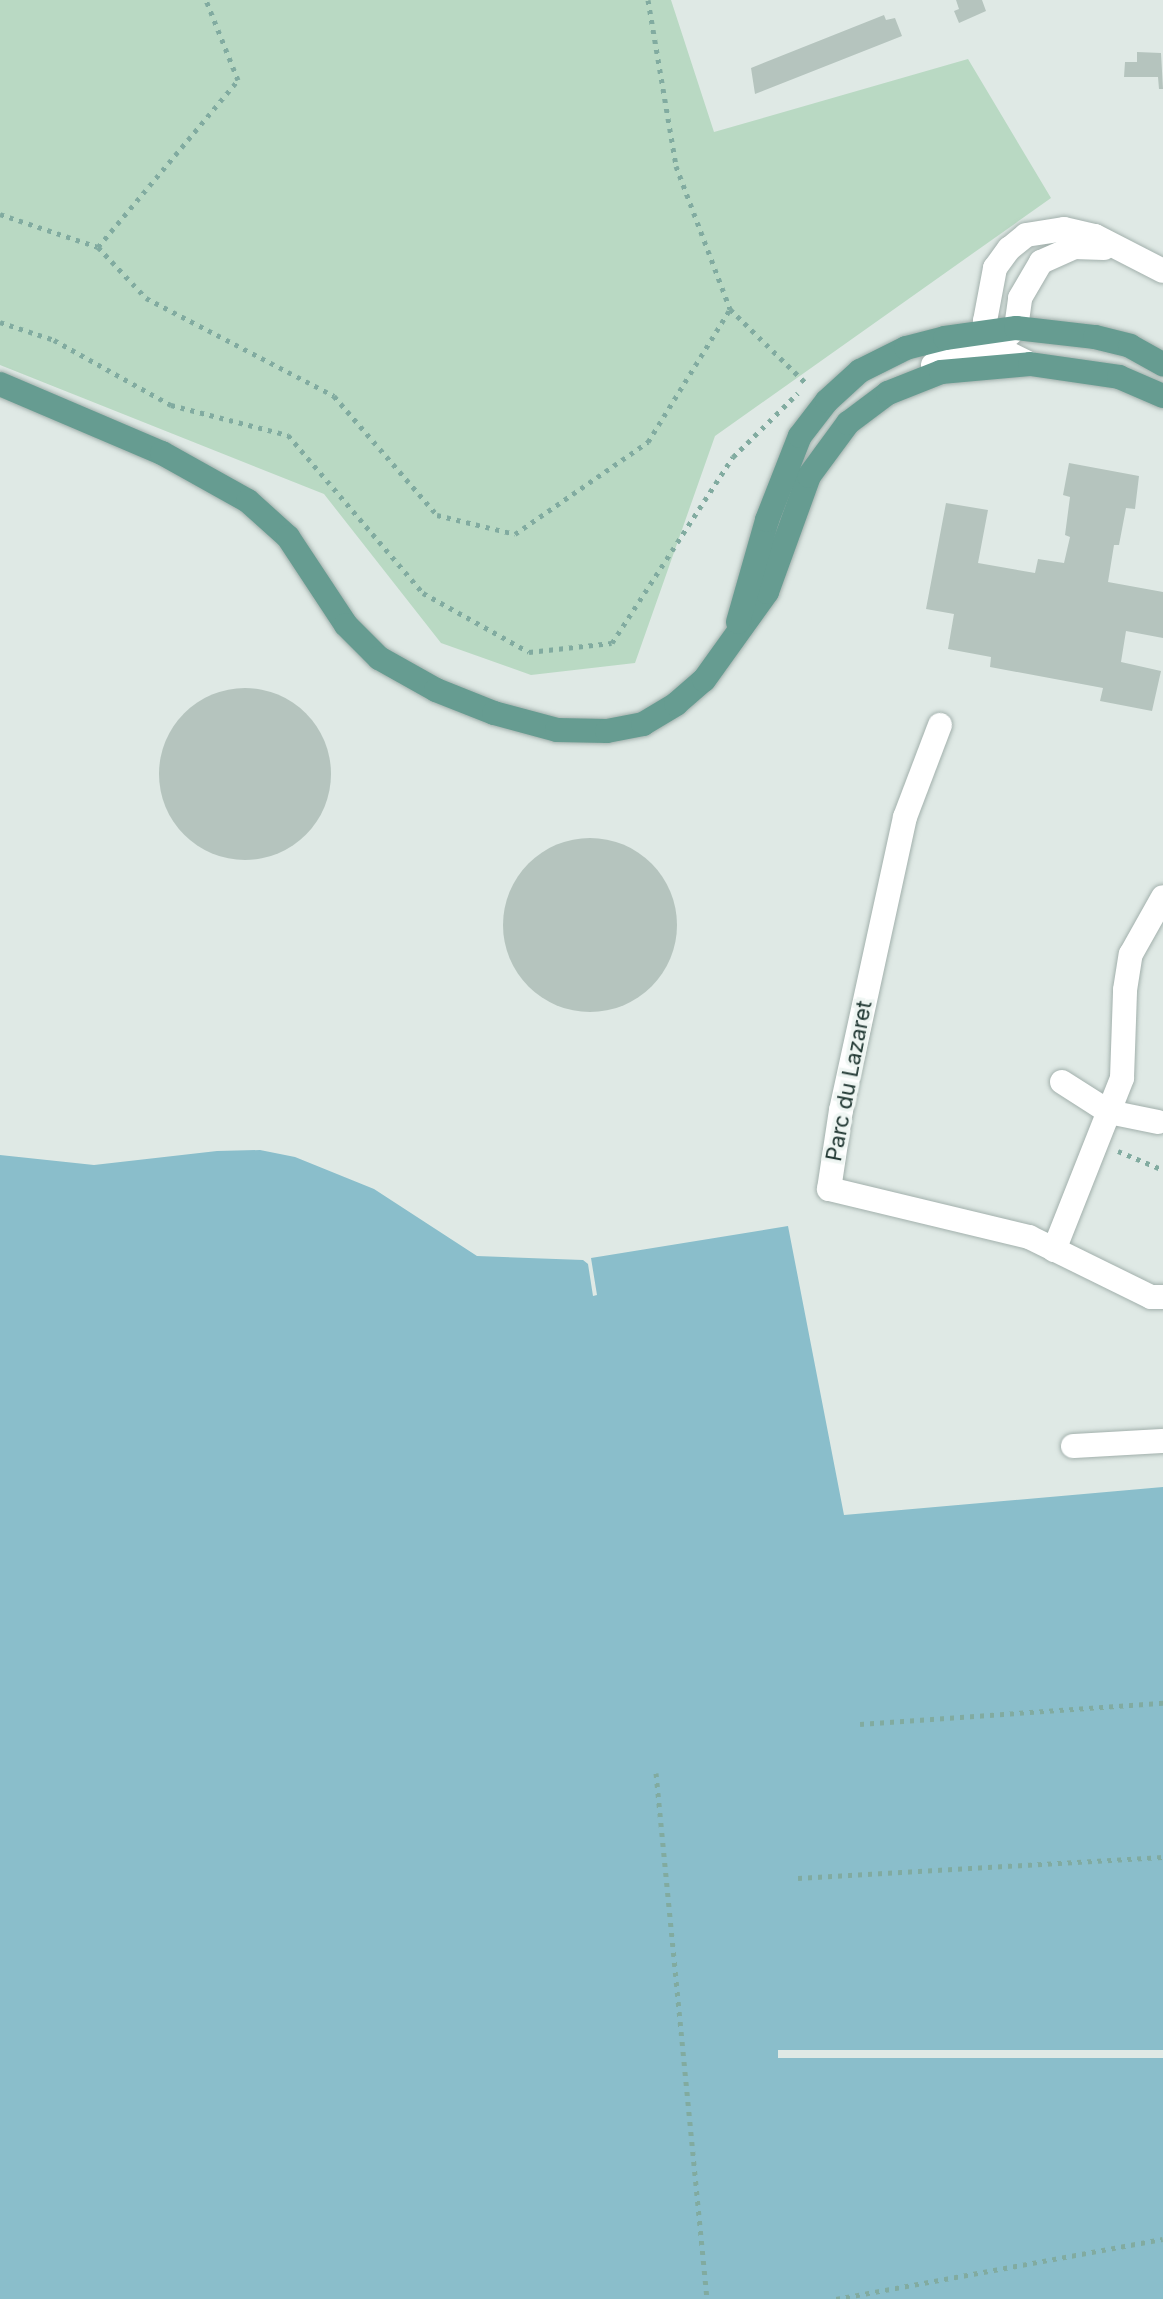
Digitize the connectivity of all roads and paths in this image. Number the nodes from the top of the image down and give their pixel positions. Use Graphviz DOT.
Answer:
graph roads {
  1 [pos="206,0"];
  2 [pos="648,0"];
  3 [pos="0,214"];
  4 [pos="98,247"];
  5 [pos="1126,251"];
  6 [pos="1163,271"];
  7 [pos="730,309"];
  8 [pos="0,322"];
  9 [pos="1016,328"];
  10 [pos="990,339"];
  11 [pos="1030,364"];
  12 [pos="1163,364"];
  13 [pos="807,383"];
  14 [pos="0,384"];
  15 [pos="888,393"];
  16 [pos="1163,396"];
  17 [pos="827,401"];
  18 [pos="734,636"];
  19 [pos="940,725"];
  20 [pos="1163,897"];
  21 [pos="1062,1082"];
  22 [pos="1109,1112"];
  23 [pos="1158,1122"];
  24 [pos="1054,1250"];
  25 [pos="1163,1297"];
  26 [pos="1163,1441"];
  27 [pos="1073,1446"];
  28 [pos="1163,1703"];
  29 [pos="860,1724"];
  30 [pos="656,1773"];
  31 [pos="1163,1857"];
  32 [pos="798,1878"];
  33 [pos="1163,2239"];
  34 [pos="707,2299"];
  35 [pos="836,2299"];
  1 -- 4 [label="path"];
  2 -- 7 [label="path"];
  3 -- 4 [label="path"];
  4 -- 7 [label="path"];
  5 -- 6 [label="lane"];
  5 -- 9 [label="lane"];
  5 -- 10 [label="lane"];
  7 -- 13 [label="path"];
  8 -- 13 [label="path"];
  9 -- 10 [label="main road"];
  9 -- 12 [label="main road"];
  10 -- 11 [label="lane"];
  10 -- 15 [label="lane"];
  10 -- 17 [label="main road"];
  11 -- 15 [label="main road"];
  11 -- 16 [label="main road"];
  13 -- 17 [label="path"];
  14 -- 18 [label="main road"];
  15 -- 18 [label="main road"];
  17 -- 18 [label="main road"];
  19 -- 24 [label="lane, Parc du Lazaret"];
  20 -- 22 [label="lane"];
  21 -- 22 [label="lane"];
  22 -- 23 [label="lane"];
  22 -- 24 [label="lane"];
  24 -- 25 [label="lane, Parc du Lazaret"];
  26 -- 27 [label="lane"];
  28 -- 29 [label="path"];
  30 -- 34 [label="path"];
  31 -- 32 [label="path"];
  33 -- 35 [label="path"];
}
